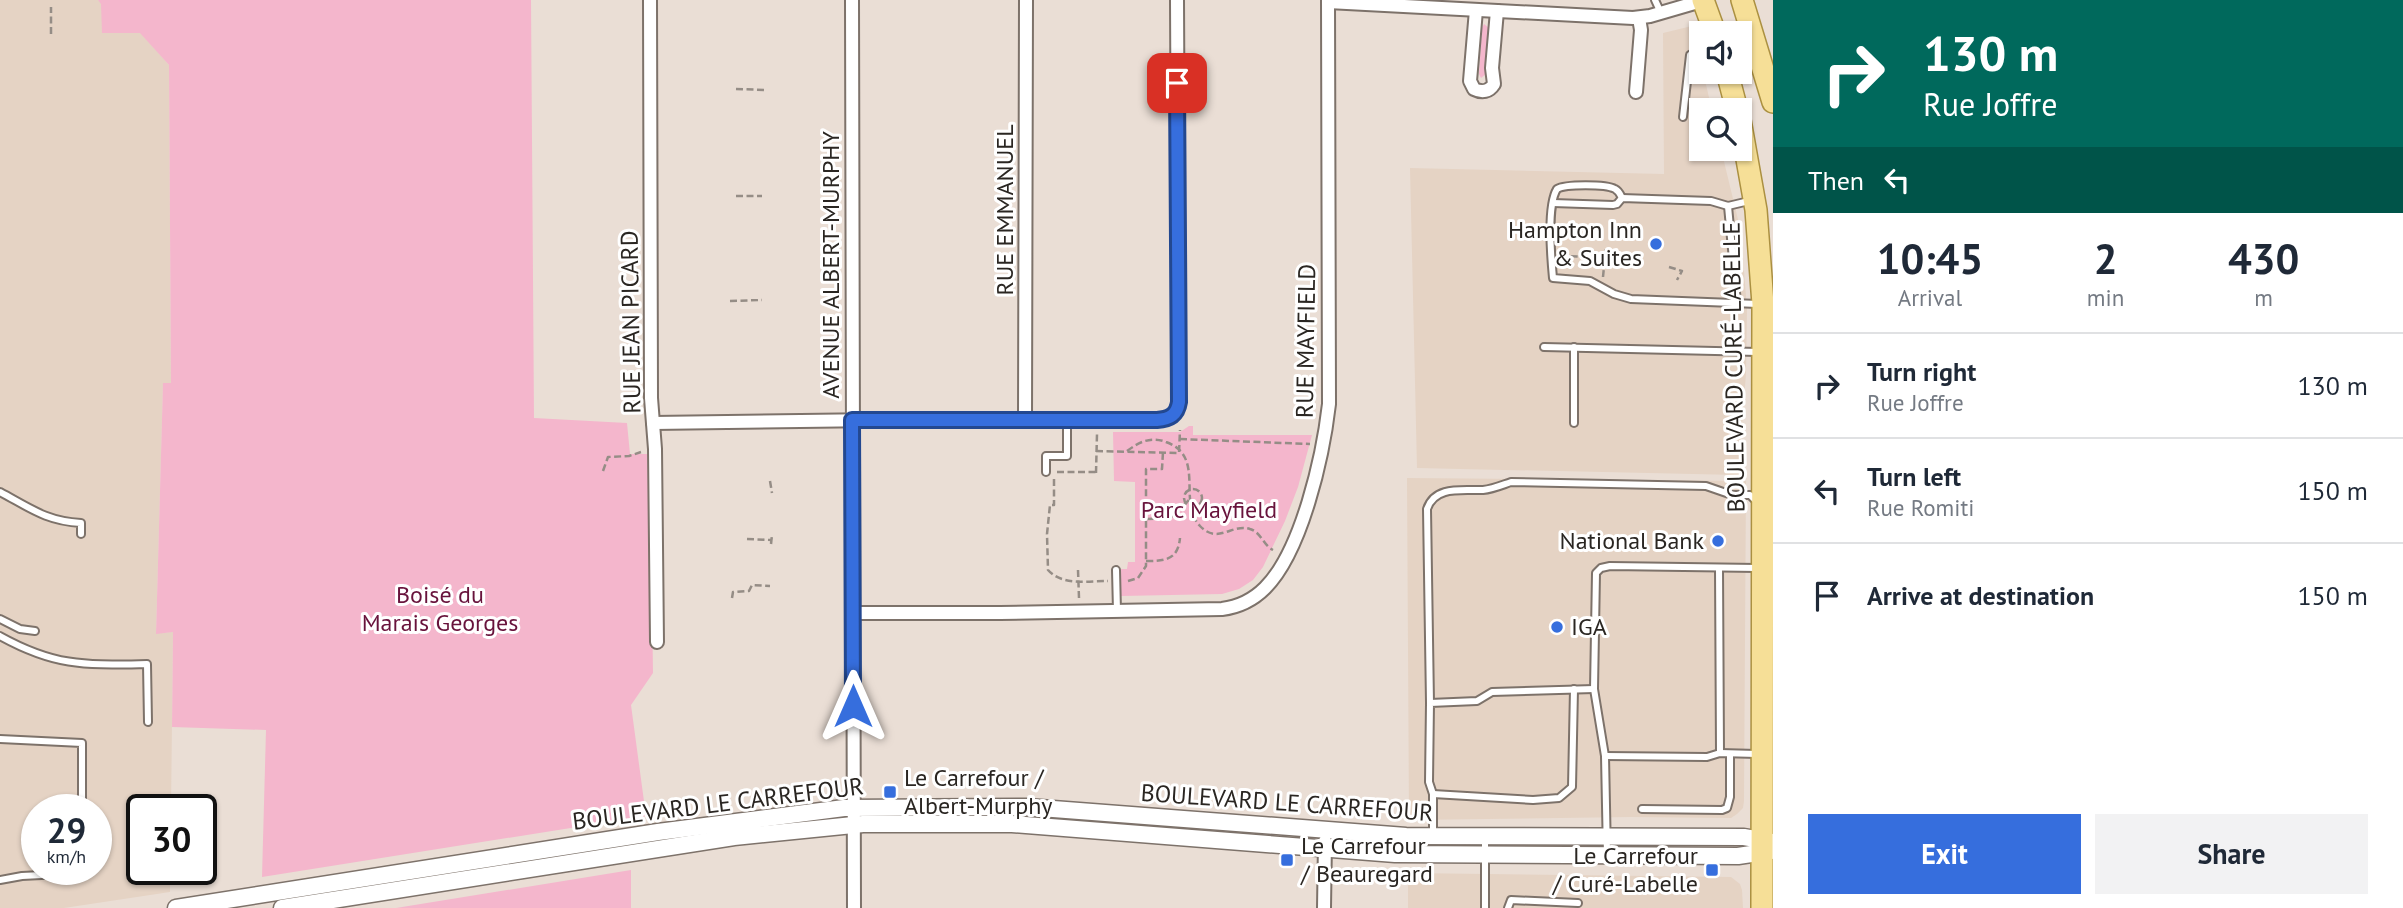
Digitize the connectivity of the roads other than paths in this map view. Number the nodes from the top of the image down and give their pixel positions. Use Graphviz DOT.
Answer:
graph roads {
  1 [pos="650,0"];
  2 [pos="852,0"];
  3 [pos="1026,0"];
  4 [pos="1177,0"];
  5 [pos="1655,0"];
  6 [pos="1704,0"];
  7 [pos="1742,0"];
  8 [pos="1328,1"];
  9 [pos="1476,10"];
  10 [pos="1497,11"];
  11 [pos="1661,13"];
  12 [pos="1639,18"];
  13 [pos="1711,21"];
  14 [pos="1689,64"];
  15 [pos="1636,92"];
  16 [pos="1773,102"];
  17 [pos="1683,117"];
  18 [pos="1747,161"];
  19 [pos="1622,198"];
  20 [pos="1754,199"];
  21 [pos="1553,203"];
  22 [pos="1728,206"];
  23 [pos="1737,303"];
  24 [pos="1763,304"];
  25 [pos="1544,347"];
  26 [pos="1574,347"];
  27 [pos="1763,351"];
  28 [pos="1026,419"];
  29 [pos="1067,419"];
  30 [pos="852,420"];
  31 [pos="653,423"];
  32 [pos="1574,423"];
  33 [pos="1045,472"];
  34 [pos="0,492"];
  35 [pos="1768,508"];
  36 [pos="81,534"];
  37 [pos="1719,568"];
  38 [pos="1763,568"];
  39 [pos="1116,569"];
  40 [pos="1116,611"];
  41 [pos="853,613"];
  42 [pos="0,619"];
  43 [pos="36,631"];
  44 [pos="0,636"];
  45 [pos="657,642"];
  46 [pos="1574,689"];
  47 [pos="1594,690"];
  48 [pos="1430,703"];
  49 [pos="148,722"];
  50 [pos="0,739"];
  51 [pos="1720,753"];
  52 [pos="1730,754"];
  53 [pos="1763,754"];
  54 [pos="1605,756"];
  55 [pos="82,794"];
  56 [pos="1433,794"];
  57 [pos="854,808"];
  58 [pos="1642,809"];
  59 [pos="854,825"];
  60 [pos="1325,830"];
  61 [pos="1433,836"];
  62 [pos="1485,836"];
  63 [pos="1606,836"];
  64 [pos="1768,846"];
  65 [pos="1325,848"];
  66 [pos="1432,854"];
  67 [pos="1485,855"];
  68 [pos="1606,855"];
  69 [pos="21,876"];
  70 [pos="0,880"];
  71 [pos="356,888"];
  72 [pos="1578,903"];
  73 [pos="176,908"];
  74 [pos="282,908"];
  75 [pos="854,908"];
  76 [pos="1324,908"];
  77 [pos="1485,908"];
  78 [pos="1508,908"];
  79 [pos="1762,908"];
  1 -- 31 [label="street, RUE JEAN PICARD"];
  2 -- 30 [label="street, AVENUE ALBERT-MURPHY"];
  3 -- 28 [label="street, RUE EMMANUEL"];
  4 -- 29 [label="street"];
  5 -- 11 [label="lane"];
  6 -- 11 [label="street"];
  6 -- 13 [label="main road"];
  7 -- 16 [label="main road"];
  8 -- 9 [label="street"];
  8 -- 40 [label="street, RUE MAYFIELD"];
  9 -- 10 [label="street"];
  9 -- 10 [label="street"];
  10 -- 12 [label="street"];
  11 -- 12 [label="street"];
  12 -- 15 [label="street"];
  14 -- 17 [label="lane"];
  18 -- 20 [label="main road, BOULEVARD CURÉ-LABELLE"];
  19 -- 21 [label="lane"];
  19 -- 21 [label="lane"];
  19 -- 22 [label="lane"];
  20 -- 22 [label="lane"];
  20 -- 24 [label="main road, BOULEVARD CURÉ-LABELLE"];
  21 -- 23 [label="lane"];
  22 -- 23 [label="lane"];
  23 -- 24 [label="lane"];
  24 -- 27 [label="main road, BOULEVARD CURÉ-LABELLE"];
  25 -- 26 [label="lane"];
  26 -- 27 [label="lane"];
  26 -- 32 [label="lane"];
  27 -- 35 [label="main road, BOULEVARD CURÉ-LABELLE"];
  28 -- 29 [label="street"];
  28 -- 30 [label="street"];
  29 -- 33 [label="lane"];
  30 -- 31 [label="street"];
  30 -- 41 [label="street, AVENUE ALBERT-MURPHY"];
  31 -- 45 [label="street, RUE JEAN PICARD"];
  34 -- 36 [label="lane"];
  35 -- 38 [label="main road, BOULEVARD CURÉ-LABELLE"];
  35 -- 48 [label="lane"];
  37 -- 38 [label="lane"];
  37 -- 47 [label="lane"];
  37 -- 51 [label="lane"];
  38 -- 53 [label="main road, BOULEVARD CURÉ-LABELLE"];
  39 -- 40 [label="lane"];
  40 -- 41 [label="street, RUE MAYFIELD"];
  41 -- 57 [label="street, AVENUE ALBERT-MURPHY"];
  42 -- 43 [label="lane"];
  44 -- 49 [label="lane"];
  46 -- 47 [label="lane"];
  46 -- 48 [label="lane"];
  46 -- 56 [label="lane"];
  47 -- 54 [label="lane"];
  48 -- 56 [label="lane"];
  50 -- 55 [label="lane"];
  51 -- 52 [label="lane"];
  51 -- 54 [label="lane"];
  52 -- 53 [label="lane"];
  52 -- 58 [label="lane"];
  53 -- 64 [label="main road, BOULEVARD CURÉ-LABELLE"];
  54 -- 63 [label="lane"];
  56 -- 61 [label="lane"];
  57 -- 59 [label="street, AVENUE ALBERT-MURPHY"];
  57 -- 60 [label="street, BOULEVARD LE CARREFOUR"];
  57 -- 71 [label="street, BOULEVARD LE CARREFOUR"];
  59 -- 65 [label="street, BOULEVARD LE CARREFOUR"];
  59 -- 71 [label="street, BOULEVARD LE CARREFOUR"];
  59 -- 75 [label="street, AVENUE ALBERT-MURPHY"];
  60 -- 61 [label="street, BOULEVARD LE CARREFOUR"];
  60 -- 65 [label="street"];
  61 -- 62 [label="street, BOULEVARD LE CARREFOUR"];
  61 -- 66 [label="lane"];
  62 -- 63 [label="street, BOULEVARD LE CARREFOUR"];
  62 -- 67 [label="lane"];
  63 -- 64 [label="street, BOULEVARD LE CARREFOUR"];
  63 -- 68 [label="lane"];
  64 -- 68 [label="street, BOULEVARD LE CARREFOUR"];
  64 -- 79 [label="main road, BOULEVARD CURÉ-LABELLE"];
  65 -- 66 [label="street, BOULEVARD LE CARREFOUR"];
  65 -- 76 [label="street"];
  66 -- 67 [label="street, BOULEVARD LE CARREFOUR"];
  67 -- 68 [label="street, BOULEVARD LE CARREFOUR"];
  67 -- 77 [label="lane"];
  69 -- 70 [label="lane"];
  71 -- 73 [label="street, BOULEVARD LE CARREFOUR"];
  71 -- 74 [label="street, BOULEVARD LE CARREFOUR"];
  72 -- 78 [label="lane"];
}
